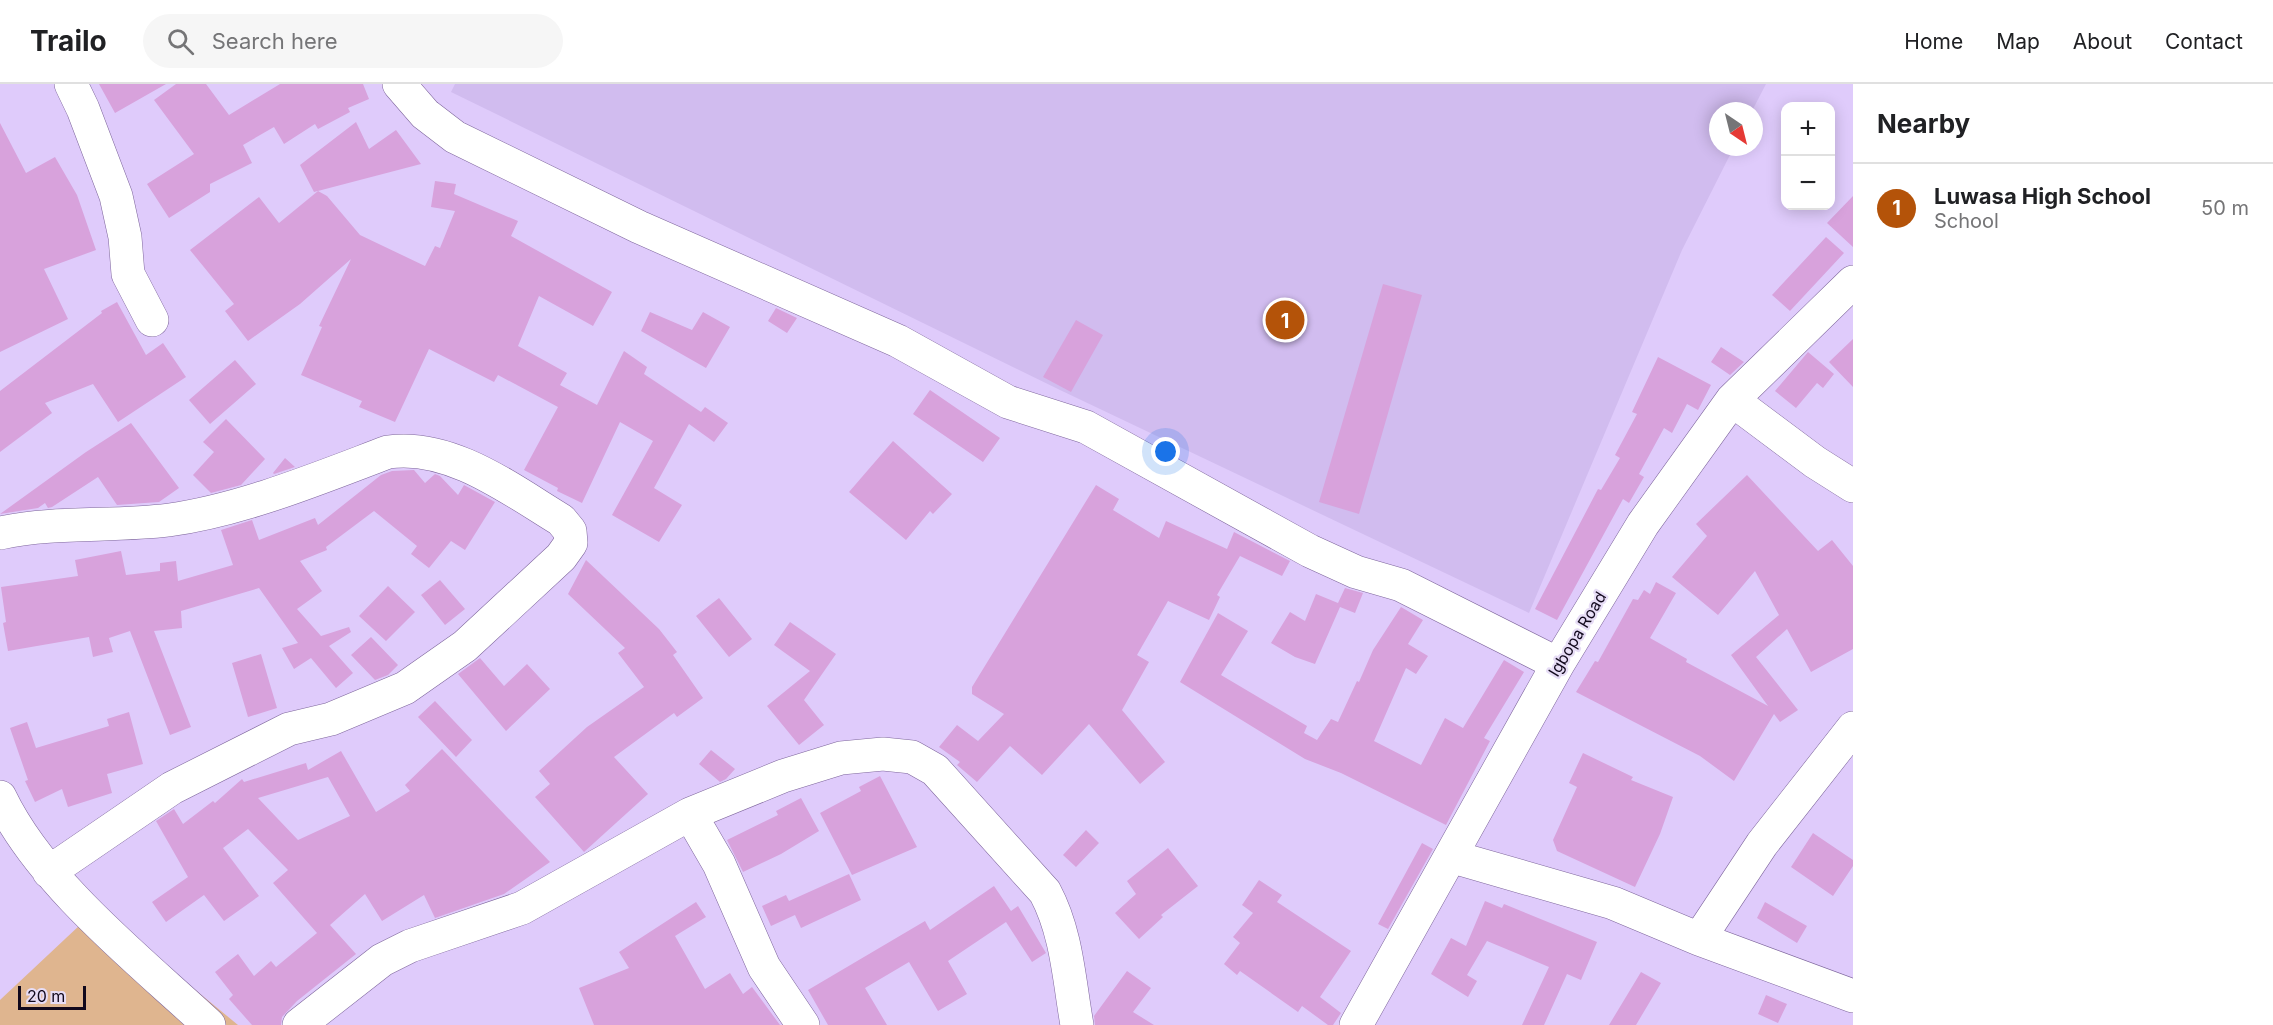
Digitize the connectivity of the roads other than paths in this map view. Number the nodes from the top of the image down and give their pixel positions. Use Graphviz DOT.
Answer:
graph roads {
  1 [pos="71,84"];
  2 [pos="399,84"];
  3 [pos="1853,282"];
  4 [pos="153,320"];
  5 [pos="1732,400"];
  6 [pos="1853,486"];
  7 [pos="0,533"];
  8 [pos="1558,664"];
  9 [pos="1853,728"];
  10 [pos="0,797"];
  11 [pos="690,814"];
  12 [pos="1453,857"];
  13 [pos="49,872"];
  14 [pos="1699,939"];
  15 [pos="1853,996"];
  16 [pos="192,1019"];
  17 [pos="298,1025"];
  18 [pos="803,1025"];
  19 [pos="1077,1025"];
  20 [pos="1356,1025"];
  1 -- 4 [label="street"];
  2 -- 8 [label="street"];
  3 -- 5 [label="street, Igbopa Road"];
  5 -- 6 [label="street"];
  5 -- 8 [label="street, Igbopa Road"];
  7 -- 13 [label="street"];
  8 -- 12 [label="street, Igbopa Road"];
  9 -- 14 [label="street"];
  10 -- 13 [label="street"];
  11 -- 17 [label="street"];
  11 -- 18 [label="street"];
  11 -- 19 [label="street"];
  12 -- 14 [label="street"];
  12 -- 20 [label="street, Igbopa Road"];
  13 -- 16 [label="street"];
  14 -- 15 [label="street"];
}
